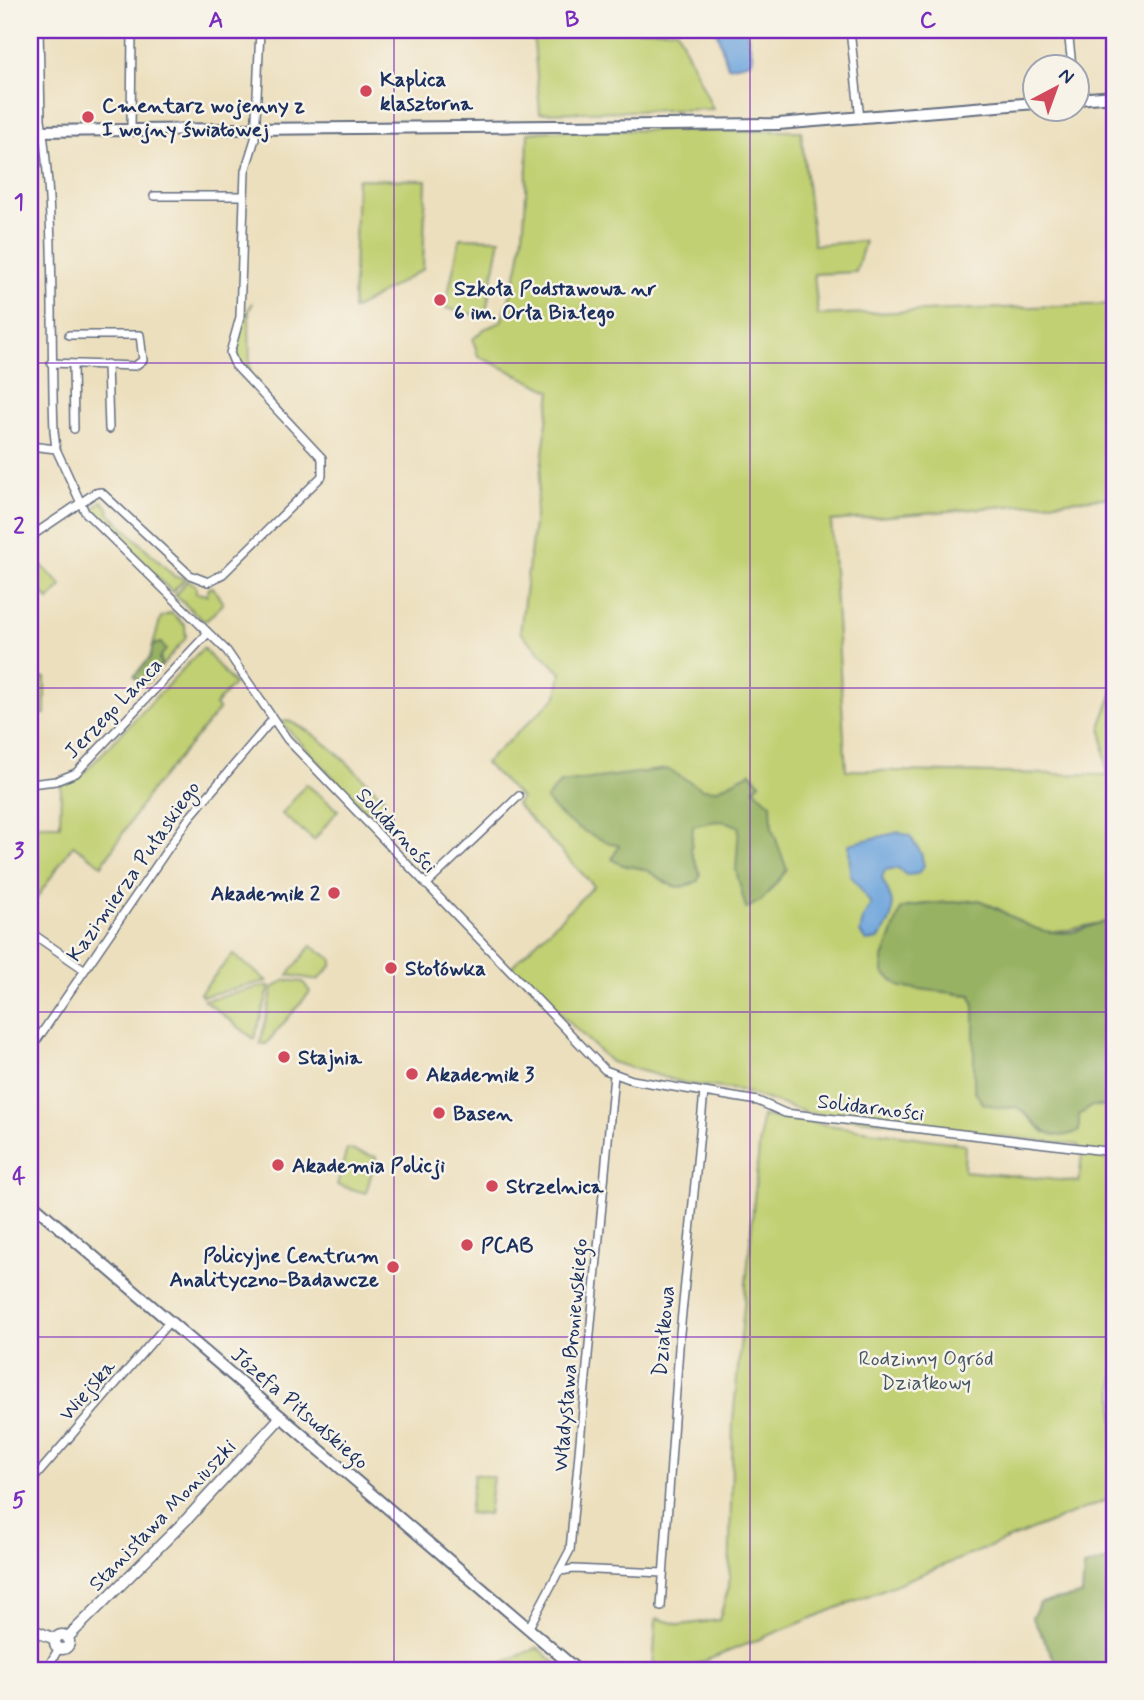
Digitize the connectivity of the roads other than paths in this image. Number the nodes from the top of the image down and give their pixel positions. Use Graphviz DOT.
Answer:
graph roads {
  1 [pos="132,30"];
  2 [pos="260,30"];
  3 [pos="850,30"];
  4 [pos="1068,30"];
  5 [pos="39,32"];
  6 [pos="30,33"];
  7 [pos="1070,52"];
  8 [pos="1114,96"];
  9 [pos="1092,98"];
  10 [pos="1021,104"];
  11 [pos="860,119"];
  12 [pos="255,128"];
  13 [pos="131,130"];
  14 [pos="30,131"];
  15 [pos="45,131"];
  16 [pos="154,196"];
  17 [pos="244,196"];
  18 [pos="69,335"];
  19 [pos="51,363"];
  20 [pos="73,364"];
  21 [pos="107,364"];
  22 [pos="74,429"];
  23 [pos="109,429"];
  24 [pos="30,446"];
  25 [pos="55,449"];
  26 [pos="80,503"];
  27 [pos="30,537"];
  28 [pos="208,633"];
  29 [pos="273,719"];
  30 [pos="30,783"];
  31 [pos="519,796"];
  32 [pos="426,885"];
  33 [pos="30,932"];
  34 [pos="85,970"];
  35 [pos="30,1050"];
  36 [pos="614,1075"];
  37 [pos="704,1092"];
  38 [pos="1114,1152"];
  39 [pos="30,1202"];
  40 [pos="170,1321"];
  41 [pos="281,1418"];
  42 [pos="30,1483"];
  43 [pos="561,1571"];
  44 [pos="663,1573"];
  45 [pos="661,1607"];
  46 [pos="30,1629"];
  47 [pos="528,1629"];
  48 [pos="57,1644"];
  49 [pos="46,1670"];
  50 [pos="577,1670"];
  1 -- 13 [label="street"];
  2 -- 12 [label="street"];
  3 -- 11 [label="street"];
  4 -- 7 [label="street"];
  5 -- 6 [label="street"];
  5 -- 15 [label="street, Solidarności"];
  8 -- 9 [label="main road"];
  10 -- 11 [label="main road"];
  11 -- 12 [label="main road"];
  12 -- 13 [label="main road"];
  12 -- 17 [label="street"];
  13 -- 15 [label="main road"];
  14 -- 15 [label="main road"];
  15 -- 19 [label="street, Solidarności"];
  16 -- 17 [label="street"];
  17 -- 26 [label="street"];
  18 -- 21 [label="street"];
  19 -- 20 [label="street"];
  19 -- 25 [label="street, Solidarności"];
  20 -- 21 [label="street"];
  20 -- 22 [label="street"];
  21 -- 23 [label="street"];
  24 -- 25 [label="street"];
  25 -- 26 [label="street, Solidarności"];
  26 -- 27 [label="street"];
  26 -- 28 [label="street, Solidarności"];
  28 -- 29 [label="street, Solidarności"];
  28 -- 30 [label="street, Jerzego Lanca"];
  29 -- 32 [label="street, Solidarności"];
  29 -- 34 [label="street, Kazimierza Pułaskiego"];
  31 -- 32 [label="street"];
  32 -- 36 [label="street, Solidarności"];
  33 -- 34 [label="street"];
  34 -- 35 [label="street, Kazimierza Pułaskiego"];
  36 -- 37 [label="street, Solidarności"];
  36 -- 43 [label="street, Władysława Broniewskiego"];
  37 -- 38 [label="street, Solidarności"];
  37 -- 44 [label="street, Działkowa"];
  39 -- 40 [label="main road, Józefa Piłsudskiego"];
  40 -- 41 [label="main road, Józefa Piłsudskiego"];
  40 -- 42 [label="street, Wiejska"];
  41 -- 47 [label="main road, Józefa Piłsudskiego"];
  41 -- 48 [label="street, Stanisława Moniuszki"];
  43 -- 44 [label="street"];
  43 -- 47 [label="street, Władysława Broniewskiego"];
  44 -- 45 [label="street, Działkowa"];
  46 -- 48 [label="street"];
  47 -- 50 [label="main road, Józefa Piłsudskiego"];
  48 -- 49 [label="street"];
}
